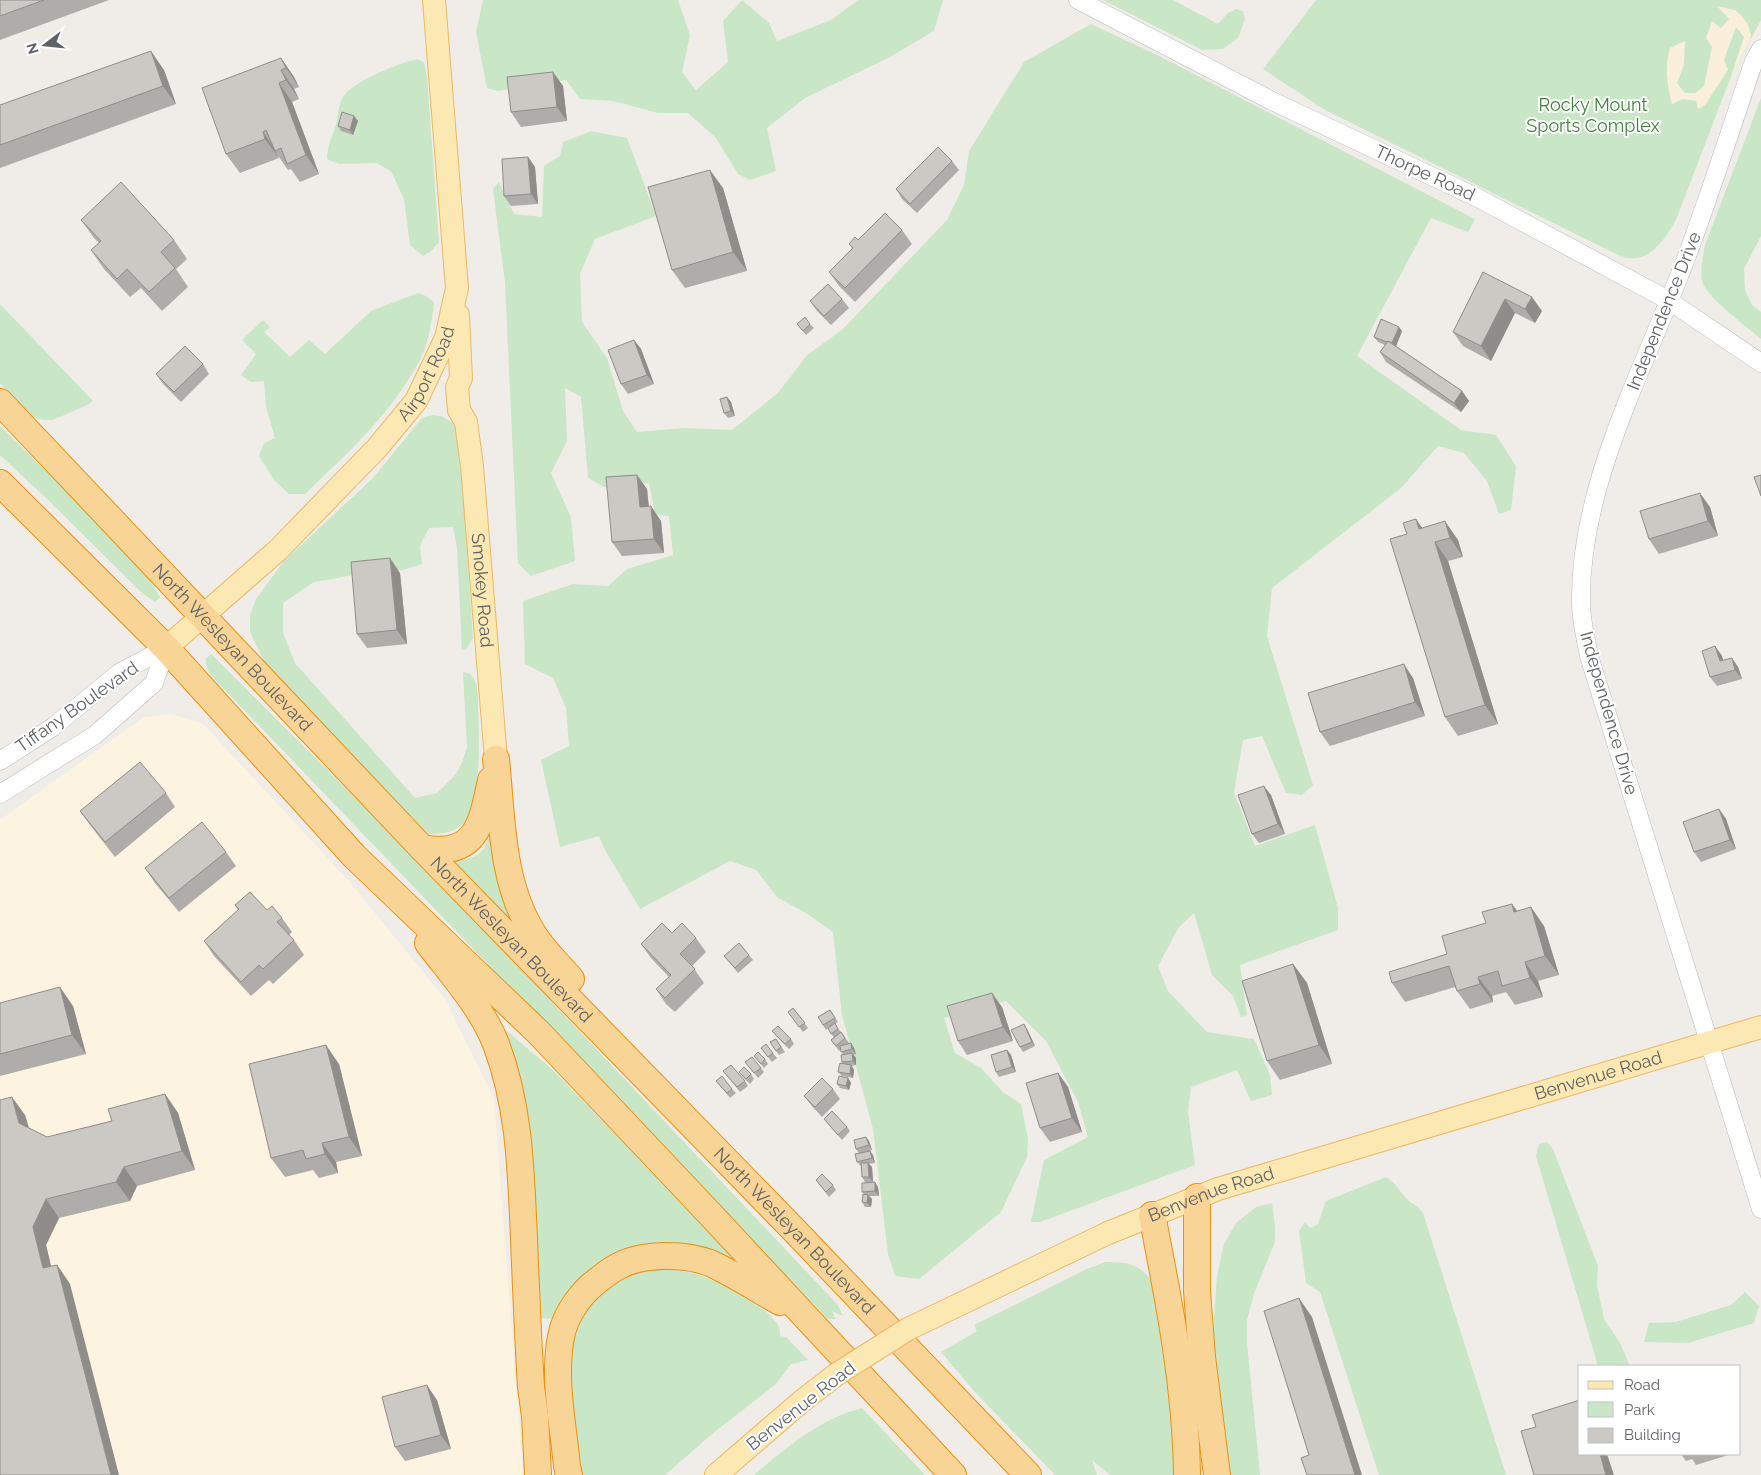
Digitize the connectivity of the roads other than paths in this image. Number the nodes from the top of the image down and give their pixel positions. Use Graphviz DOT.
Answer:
graph roads {
  1 [pos="434,0"];
  2 [pos="1078,0"];
  3 [pos="1761,50"];
  4 [pos="457,288"];
  5 [pos="1668,300"];
  6 [pos="1761,363"];
  7 [pos="0,402"];
  8 [pos="0,483"];
  9 [pos="203,616"];
  10 [pos="166,648"];
  11 [pos="496,759"];
  12 [pos="0,761"];
  13 [pos="0,794"];
  14 [pos="422,848"];
  15 [pos="376,875"];
  16 [pos="1761,1027"];
  17 [pos="1709,1042"];
  18 [pos="666,1100"];
  19 [pos="1197,1198"];
  20 [pos="1761,1209"];
  21 [pos="1152,1215"];
  22 [pos="803,1315"];
  23 [pos="535,1416"];
  24 [pos="1026,1473"];
  25 [pos="538,1475"];
  26 [pos="546,1475"];
  27 [pos="569,1475"];
  28 [pos="716,1475"];
  29 [pos="953,1475"];
  30 [pos="1187,1475"];
  31 [pos="1217,1475"];
  1 -- 4 [label="main road, Airport Road"];
  2 -- 5 [label="street, Thorpe Road"];
  3 -- 5 [label="street, Independence Drive"];
  4 -- 9 [label="main road, Airport Road"];
  4 -- 11 [label="main road, Smokey Road"];
  5 -- 6 [label="street, Thorpe Road"];
  5 -- 17 [label="street, Independence Drive"];
  7 -- 9 [label="highway, North Wesleyan Boulevard"];
  8 -- 10 [label="highway"];
  9 -- 10 [label="main road, Airport Road"];
  9 -- 14 [label="highway, North Wesleyan Boulevard"];
  10 -- 12 [label="street, Tiffany Boulevard"];
  10 -- 13 [label="street, Tiffany Boulevard"];
  10 -- 15 [label="highway"];
  11 -- 14 [label="highway"];
  11 -- 18 [label="highway"];
  14 -- 18 [label="highway, North Wesleyan Boulevard"];
  15 -- 22 [label="highway"];
  15 -- 23 [label="highway"];
  16 -- 17 [label="main road, Benvenue Road"];
  17 -- 19 [label="main road, Benvenue Road"];
  17 -- 20 [label="street, Independence Drive"];
  18 -- 24 [label="highway, North Wesleyan Boulevard"];
  19 -- 21 [label="main road, Benvenue Road"];
  19 -- 31 [label="highway"];
  21 -- 28 [label="main road, Benvenue Road, bridge"];
  21 -- 30 [label="highway"];
  22 -- 27 [label="highway"];
  22 -- 29 [label="highway"];
  23 -- 25 [label="highway"];
  23 -- 26 [label="highway"];
}
